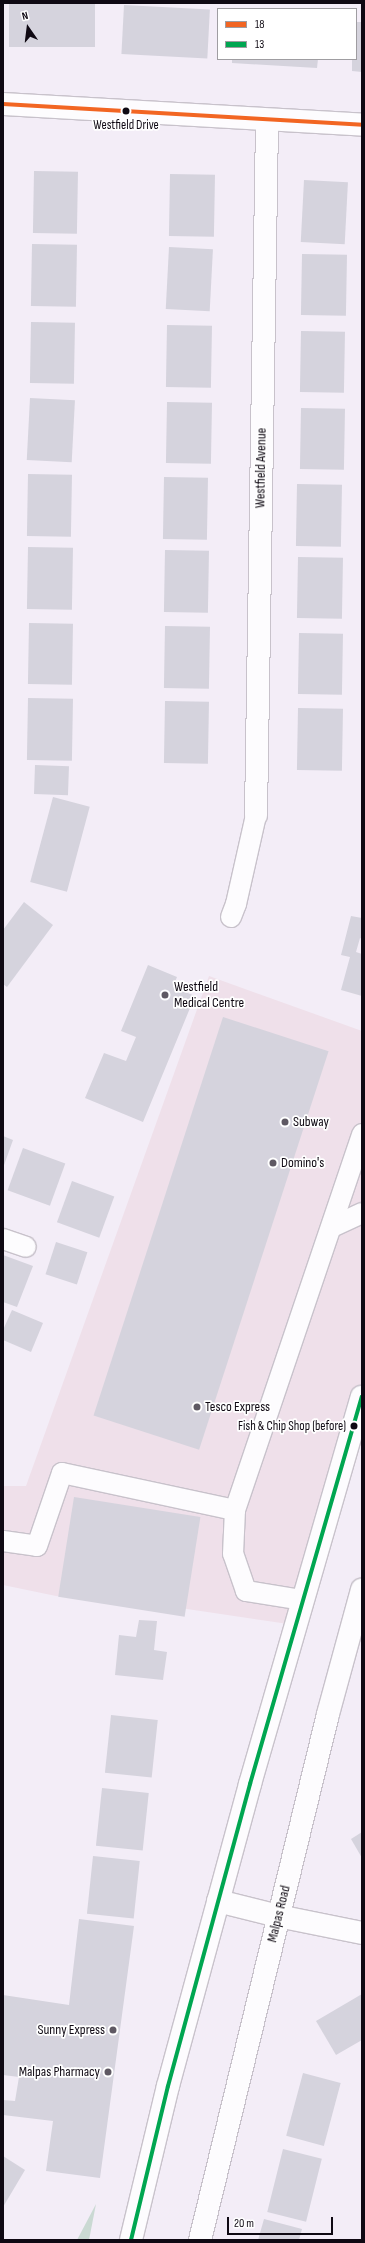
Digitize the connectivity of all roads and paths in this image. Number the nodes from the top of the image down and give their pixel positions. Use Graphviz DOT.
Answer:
graph roads {
  1 [pos="3,104"];
  2 [pos="267,120"];
  3 [pos="362,125"];
  4 [pos="256,815"];
  5 [pos="231,917"];
  6 [pos="362,1134"];
  7 [pos="362,1213"];
  8 [pos="332,1227"];
  9 [pos="3,1239"];
  10 [pos="26,1247"];
  11 [pos="362,1397"];
  12 [pos="235,1510"];
  13 [pos="3,1541"];
  14 [pos="362,1590"];
  15 [pos="302,1600"];
  16 [pos="218,1901"];
  17 [pos="278,1916"];
  18 [pos="362,1933"];
  19 [pos="131,2240"];
  20 [pos="200,2240"];
  1 -- 2 [label="main road"];
  2 -- 3 [label="main road"];
  2 -- 4 [label="main road, Westfield Avenue"];
  4 -- 5 [label="lane"];
  6 -- 8 [label="lane"];
  7 -- 8 [label="lane"];
  8 -- 12 [label="lane"];
  9 -- 10 [label="lane"];
  11 -- 15 [label="main road"];
  12 -- 13 [label="lane"];
  12 -- 15 [label="lane"];
  14 -- 17 [label="main road, Malpas Road"];
  15 -- 16 [label="main road"];
  16 -- 17 [label="main road"];
  16 -- 19 [label="main road"];
  17 -- 18 [label="main road"];
  17 -- 20 [label="main road, Malpas Road"];
}
